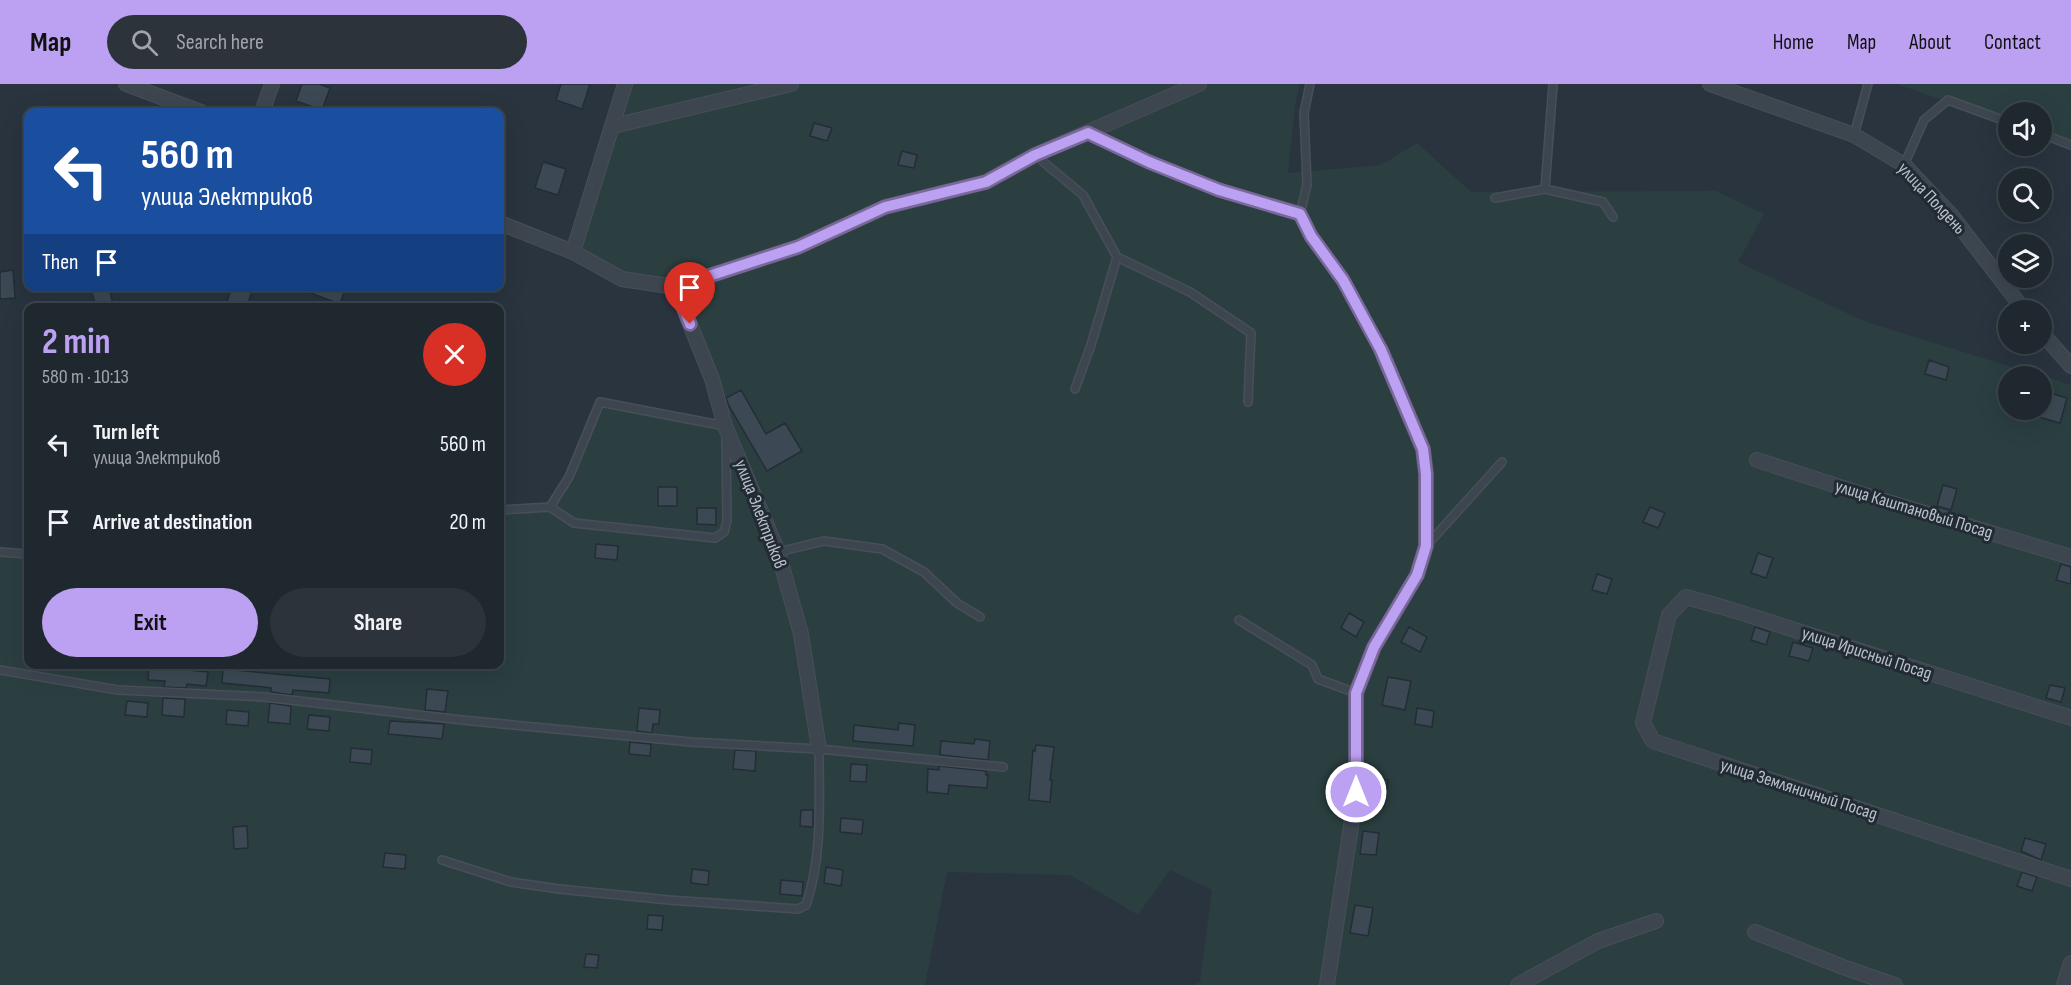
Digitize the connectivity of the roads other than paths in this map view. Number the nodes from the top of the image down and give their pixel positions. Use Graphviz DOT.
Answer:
graph roads {
  1 [pos="126,84"];
  2 [pos="272,84"];
  3 [pos="625,84"];
  4 [pos="791,84"];
  5 [pos="1199,84"];
  6 [pos="1310,84"];
  7 [pos="1553,84"];
  8 [pos="1710,84"];
  9 [pos="1868,84"];
  10 [pos="190,108"];
  11 [pos="263,108"];
  12 [pos="1998,118"];
  13 [pos="614,126"];
  14 [pos="1088,133"];
  15 [pos="1854,135"];
  16 [pos="2052,138"];
  17 [pos="2071,145"];
  18 [pos="1035,155"];
  19 [pos="1904,165"];
  20 [pos="1545,189"];
  21 [pos="1495,198"];
  22 [pos="1300,214"];
  23 [pos="1613,217"];
  24 [pos="504,225"];
  25 [pos="573,252"];
  26 [pos="1117,257"];
  27 [pos="675,287"];
  28 [pos="2016,300"];
  29 [pos="2052,344"];
  30 [pos="1381,350"];
  31 [pos="2071,366"];
  32 [pos="1075,389"];
  33 [pos="1248,402"];
  34 [pos="725,426"];
  35 [pos="1757,460"];
  36 [pos="1502,462"];
  37 [pos="549,507"];
  38 [pos="504,510"];
  39 [pos="1426,546"];
  40 [pos="0,552"];
  41 [pos="778,552"];
  42 [pos="24,554"];
  43 [pos="2071,558"];
  44 [pos="1669,615"];
  45 [pos="980,617"];
  46 [pos="1239,620"];
  47 [pos="0,670"];
  48 [pos="1356,693"];
  49 [pos="2071,718"];
  50 [pos="819,749"];
  51 [pos="1003,767"];
  52 [pos="442,860"];
  53 [pos="2071,879"];
  54 [pos="1656,921"];
  55 [pos="1755,932"];
  56 [pos="2071,963"];
  57 [pos="1326,985"];
  58 [pos="1518,985"];
  59 [pos="1894,985"];
  60 [pos="2064,985"];
  1 -- 10 [label="street"];
  2 -- 11 [label="street"];
  3 -- 13 [label="street"];
  4 -- 13 [label="street"];
  5 -- 14 [label="street"];
  6 -- 22 [label="lane"];
  7 -- 20 [label="lane"];
  8 -- 15 [label="street, улица Полдень"];
  9 -- 15 [label="lane"];
  12 -- 19 [label="lane"];
  13 -- 25 [label="street"];
  14 -- 18 [label="street"];
  14 -- 22 [label="lane"];
  15 -- 19 [label="street, улица Полдень"];
  16 -- 17 [label="lane"];
  18 -- 26 [label="lane"];
  18 -- 27 [label="street"];
  19 -- 28 [label="street, улица Полдень"];
  20 -- 21 [label="lane"];
  20 -- 23 [label="lane"];
  22 -- 30 [label="lane"];
  24 -- 25 [label="street"];
  25 -- 27 [label="street"];
  26 -- 32 [label="lane"];
  26 -- 33 [label="lane"];
  27 -- 34 [label="street, улица Электриков"];
  29 -- 31 [label="street"];
  30 -- 39 [label="street"];
  34 -- 37 [label="lane"];
  34 -- 37 [label="lane"];
  34 -- 41 [label="street, улица Электриков"];
  35 -- 43 [label="street, улица Каштановый Посад"];
  36 -- 39 [label="lane"];
  37 -- 38 [label="lane"];
  39 -- 48 [label="street"];
  40 -- 42 [label="lane"];
  41 -- 45 [label="lane"];
  41 -- 50 [label="street, улица Электриков"];
  44 -- 49 [label="street, улица Ирисный Посад"];
  44 -- 53 [label="street, улица Земляничный Посад"];
  46 -- 48 [label="lane"];
  47 -- 50 [label="lane"];
  48 -- 57 [label="street"];
  50 -- 51 [label="lane"];
  50 -- 52 [label="lane"];
  54 -- 58 [label="street"];
  55 -- 59 [label="street"];
  56 -- 60 [label="street"];
}
